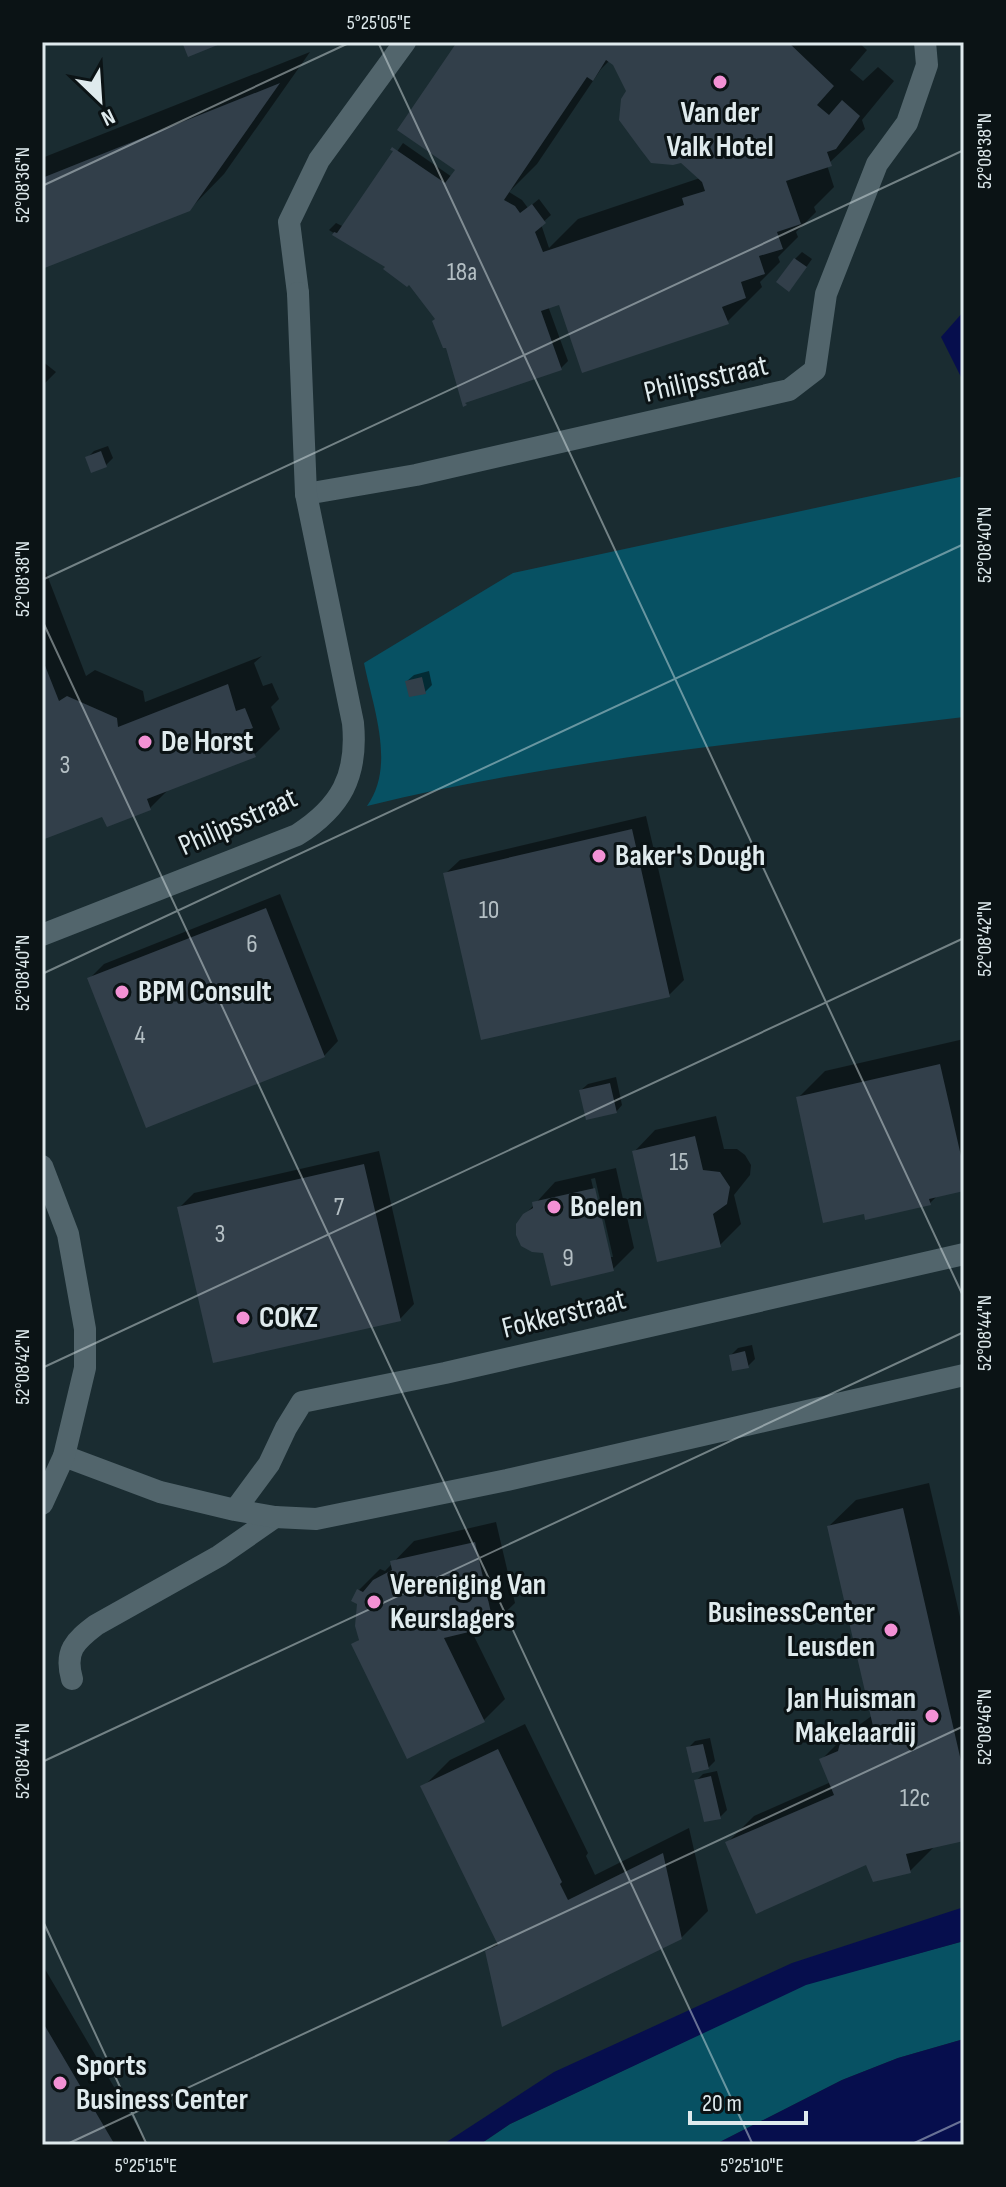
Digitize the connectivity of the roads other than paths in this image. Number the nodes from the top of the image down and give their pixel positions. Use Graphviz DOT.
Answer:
graph roads {
  1 [pos="405,42"];
  2 [pos="925,42"];
  3 [pos="306,494"];
  4 [pos="42,935"];
  5 [pos="42,1166"];
  6 [pos="964,1254"];
  7 [pos="964,1375"];
  8 [pos="64,1456"];
  9 [pos="42,1504"];
  10 [pos="235,1510"];
  11 [pos="275,1517"];
  12 [pos="72,1679"];
  1 -- 3 [label="street, Philipsstraat"];
  2 -- 3 [label="street, Philipsstraat"];
  3 -- 4 [label="street, Philipsstraat"];
  5 -- 8 [label="street"];
  6 -- 10 [label="street, Fokkerstraat"];
  7 -- 11 [label="street"];
  8 -- 9 [label="street"];
  8 -- 10 [label="street"];
  10 -- 11 [label="street"];
  11 -- 12 [label="street"];
}
